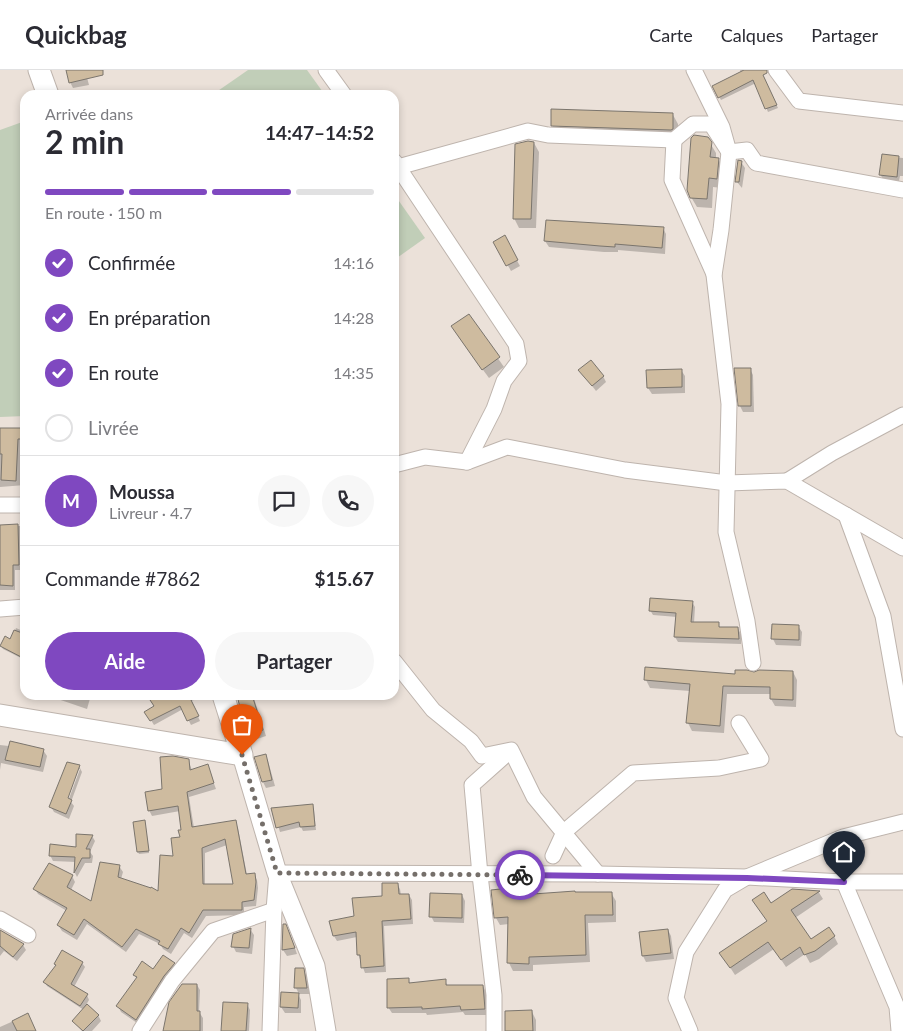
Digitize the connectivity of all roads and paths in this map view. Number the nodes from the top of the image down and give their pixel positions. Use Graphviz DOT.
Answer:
graph roads {
  1 [pos="39,70"];
  2 [pos="326,70"];
  3 [pos="694,70"];
  4 [pos="776,70"];
  5 [pos="46,90"];
  6 [pos="340,90"];
  7 [pos="903,113"];
  8 [pos="674,140"];
  9 [pos="729,152"];
  10 [pos="399,163"];
  11 [pos="399,168"];
  12 [pos="903,190"];
  13 [pos="714,275"];
  14 [pos="903,415"];
  15 [pos="467,462"];
  16 [pos="399,464"];
  17 [pos="787,481"];
  18 [pos="727,483"];
  19 [pos="20,505"];
  20 [pos="0,506"];
  21 [pos="846,515"];
  22 [pos="903,548"];
  23 [pos="20,607"];
  24 [pos="0,609"];
  25 [pos="753,664"];
  26 [pos="399,667"];
  27 [pos="225,700"];
  28 [pos="0,715"];
  29 [pos="739,723"];
  30 [pos="903,729"];
  31 [pos="511,750"];
  32 [pos="242,755"];
  33 [pos="903,822"];
  34 [pos="564,832"];
  35 [pos="553,856"];
  36 [pos="277,873"];
  37 [pos="598,874"];
  38 [pos="480,875"];
  39 [pos="747,878"];
  40 [pos="844,882"];
  41 [pos="903,882"];
  42 [pos="274,910"];
  43 [pos="0,919"];
  44 [pos="28,934"];
  45 [pos="140,1031"];
  46 [pos="270,1031"];
  47 [pos="326,1031"];
  48 [pos="494,1031"];
  49 [pos="690,1031"];
  50 [pos="899,1031"];
  1 -- 5 [label="main road"];
  2 -- 6 [label="street"];
  3 -- 9 [label="street"];
  4 -- 7 [label="street"];
  8 -- 9 [label="street"];
  8 -- 10 [label="street"];
  8 -- 13 [label="street"];
  9 -- 12 [label="street"];
  9 -- 13 [label="street"];
  11 -- 15 [label="street"];
  13 -- 18 [label="street"];
  14 -- 17 [label="street"];
  15 -- 16 [label="street"];
  15 -- 18 [label="street"];
  17 -- 18 [label="street"];
  17 -- 21 [label="street"];
  18 -- 25 [label="street"];
  19 -- 20 [label="street"];
  21 -- 22 [label="street"];
  21 -- 30 [label="street"];
  23 -- 24 [label="street"];
  26 -- 31 [label="street"];
  27 -- 32 [label="main road"];
  28 -- 32 [label="main road"];
  29 -- 34 [label="street"];
  31 -- 34 [label="street"];
  31 -- 38 [label="street"];
  32 -- 36 [label="street"];
  33 -- 39 [label="street"];
  34 -- 35 [label="street"];
  34 -- 37 [label="street"];
  36 -- 38 [label="street"];
  36 -- 42 [label="street"];
  36 -- 47 [label="street"];
  37 -- 38 [label="street"];
  37 -- 39 [label="street"];
  38 -- 48 [label="street"];
  39 -- 40 [label="street"];
  39 -- 49 [label="street"];
  40 -- 41 [label="street"];
  40 -- 50 [label="street"];
  42 -- 45 [label="street"];
  42 -- 46 [label="street"];
  43 -- 44 [label="street"];
}
